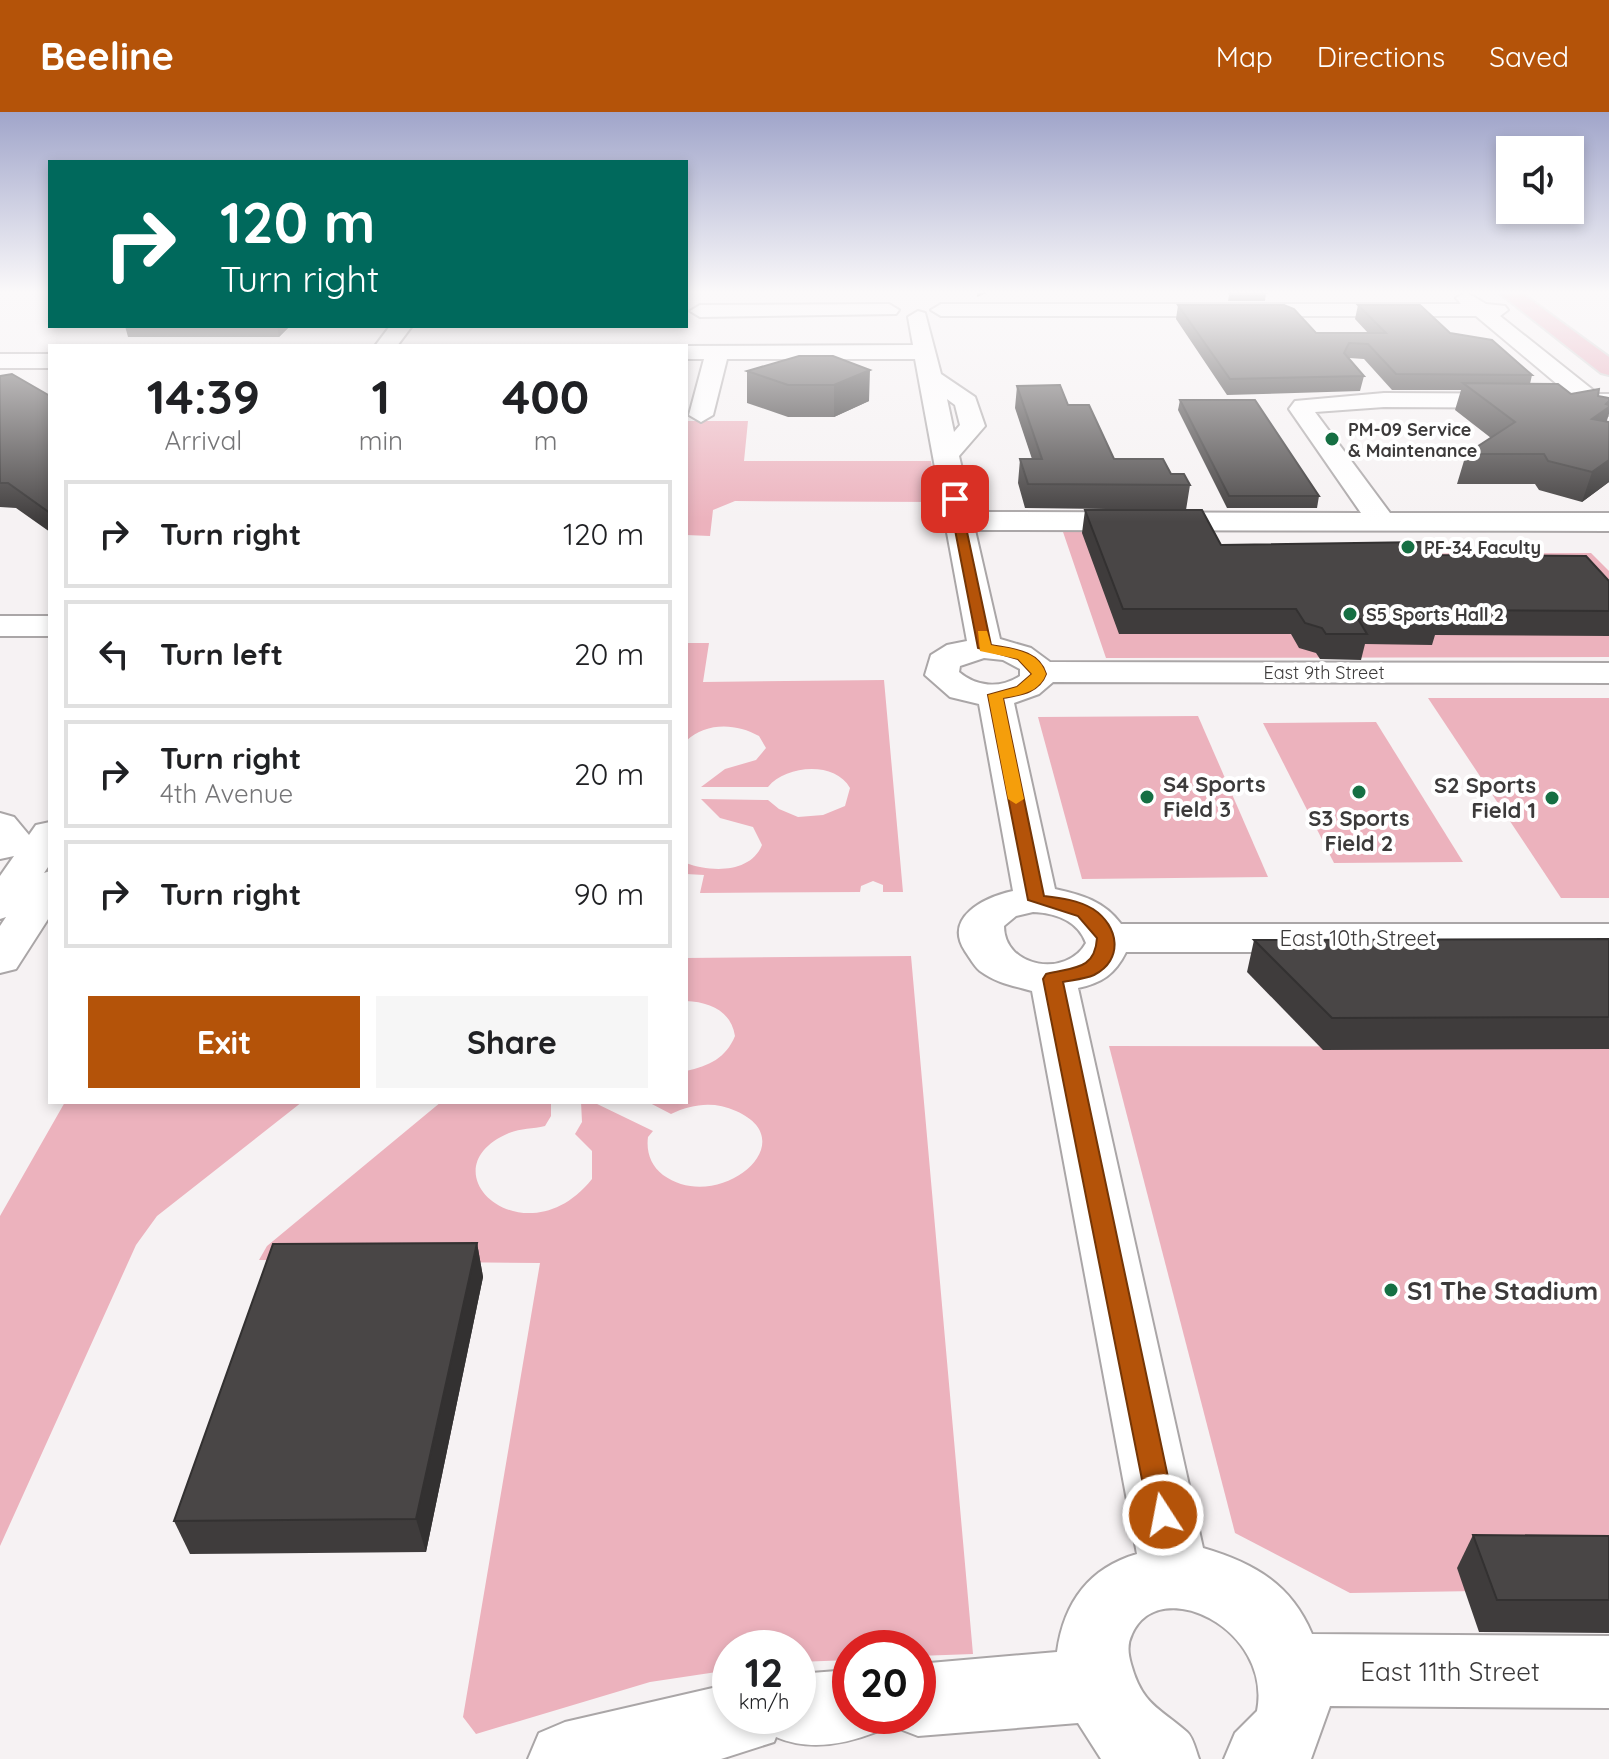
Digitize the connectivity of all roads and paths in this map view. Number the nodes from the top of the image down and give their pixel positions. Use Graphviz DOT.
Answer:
graph roads {
  1 [pos="712,369"];
  2 [pos="928,369"];
  3 [pos="1566,369"];
  4 [pos="1364,377"];
  5 [pos="1384,400"];
  6 [pos="1605,404"];
  7 [pos="701,415"];
  8 [pos="959,521"];
  9 [pos="1381,521"];
  10 [pos="1609,522"];
  11 [pos="0,612"];
  12 [pos="48,612"];
  13 [pos="0,626"];
  14 [pos="48,626"];
  15 [pos="985,648"];
  16 [pos="1038,672"];
  17 [pos="1609,673"];
  18 [pos="995,695"];
  19 [pos="48,827"];
  20 [pos="20,848"];
  21 [pos="1036,900"];
  22 [pos="0,906"];
  23 [pos="1107,938"];
  24 [pos="1609,938"];
  25 [pos="0,959"];
  26 [pos="1053,979"];
  27 [pos="1175,1574"];
  28 [pos="1291,1670"];
  29 [pos="1609,1672"];
  30 [pos="1097,1685"];
  31 [pos="936,1698"];
  32 [pos="712,1724"];
  33 [pos="565,1759"];
  34 [pos="1162,1759"];
  35 [pos="1261,1759"];
  1 -- 7 [label="street"];
  2 -- 8 [label="street"];
  3 -- 6 [label="street"];
  4 -- 5 [label="street"];
  5 -- 6 [label="street"];
  5 -- 9 [label="street"];
  8 -- 9 [label="street"];
  8 -- 15 [label="street"];
  9 -- 10 [label="street"];
  11 -- 12 [label="street"];
  13 -- 14 [label="street"];
  15 -- 16 [label="street"];
  15 -- 18 [label="street"];
  16 -- 17 [label="street, East 9th Street"];
  16 -- 18 [label="street"];
  18 -- 21 [label="street"];
  19 -- 20 [label="street"];
  20 -- 22 [label="street"];
  20 -- 25 [label="street"];
  21 -- 23 [label="street"];
  21 -- 26 [label="street"];
  23 -- 24 [label="street, East 10th Street"];
  23 -- 26 [label="street"];
  26 -- 27 [label="street"];
  27 -- 28 [label="street"];
  27 -- 30 [label="street"];
  28 -- 29 [label="street, East 11th Street"];
  28 -- 35 [label="street"];
  30 -- 31 [label="street"];
  30 -- 34 [label="street"];
  32 -- 33 [label="street"];
}
